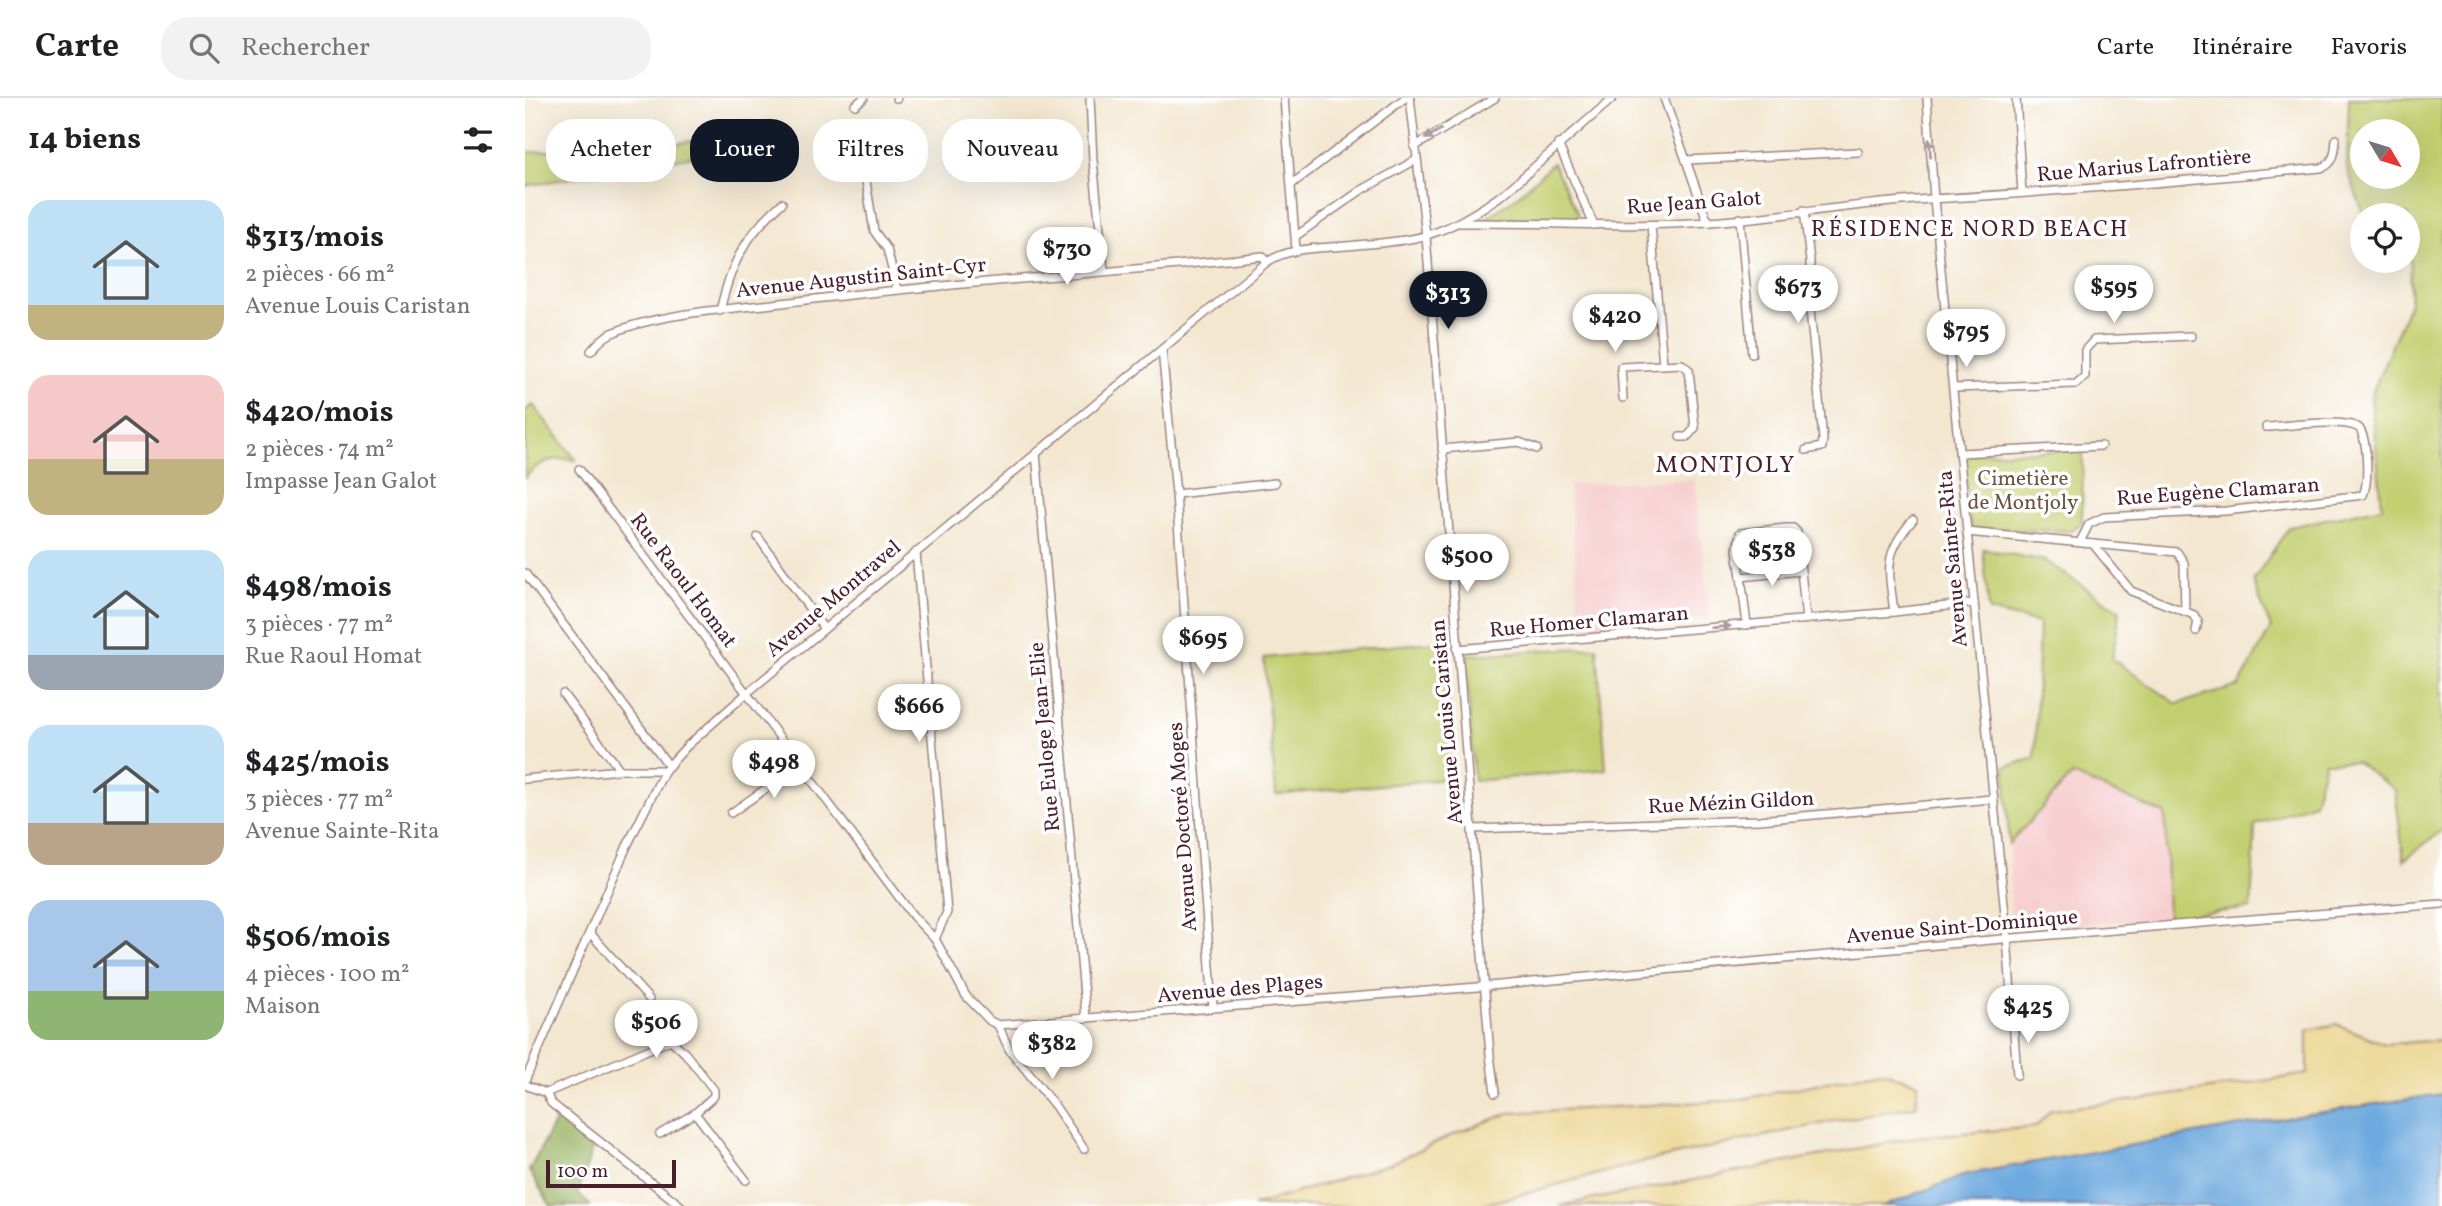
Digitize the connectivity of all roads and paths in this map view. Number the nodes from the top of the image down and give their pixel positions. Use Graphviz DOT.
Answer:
graph roads {
  1 [pos="864,98"];
  2 [pos="1090,98"];
  3 [pos="1284,98"];
  4 [pos="1407,98"];
  5 [pos="1495,98"];
  6 [pos="1613,98"];
  7 [pos="1664,98"];
  8 [pos="1927,98"];
  9 [pos="2016,98"];
  10 [pos="855,105"];
  11 [pos="2336,139"];
  12 [pos="1558,144"];
  13 [pos="1414,147"];
  14 [pos="1858,152"];
  15 [pos="1416,160"];
  16 [pos="1686,160"];
  17 [pos="866,182"];
  18 [pos="1292,184"];
  19 [pos="2022,193"];
  20 [pos="1934,199"];
  21 [pos="782,204"];
  22 [pos="1804,210"];
  23 [pos="1740,218"];
  24 [pos="1710,222"];
  25 [pos="1455,223"];
  26 [pos="1651,225"];
  27 [pos="1594,226"];
  28 [pos="1296,236"];
  29 [pos="1426,236"];
  30 [pos="1296,250"];
  31 [pos="1267,262"];
  32 [pos="1104,270"];
  33 [pos="897,289"];
  34 [pos="720,311"];
  35 [pos="2191,336"];
  36 [pos="1161,350"];
  37 [pos="591,351"];
  38 [pos="1752,354"];
  39 [pos="1663,364"];
  40 [pos="1954,388"];
  41 [pos="1623,398"];
  42 [pos="2266,427"];
  43 [pos="1680,438"];
  44 [pos="2101,446"];
  45 [pos="1538,449"];
  46 [pos="1442,450"];
  47 [pos="1806,450"];
  48 [pos="1036,453"];
  49 [pos="1960,453"];
  50 [pos="579,469"];
  51 [pos="1275,484"];
  52 [pos="1176,494"];
  53 [pos="1913,520"];
  54 [pos="1967,531"];
  55 [pos="758,537"];
  56 [pos="2080,542"];
  57 [pos="2093,544"];
  58 [pos="916,552"];
  59 [pos="1801,571"];
  60 [pos="525,573"];
  61 [pos="1741,577"];
  62 [pos="1974,603"];
  63 [pos="2185,611"];
  64 [pos="1894,612"];
  65 [pos="1806,619"];
  66 [pos="1747,625"];
  67 [pos="824,629"];
  68 [pos="2196,631"];
  69 [pos="1457,649"];
  70 [pos="747,692"];
  71 [pos="563,694"];
  72 [pos="801,764"];
  73 [pos="667,768"];
  74 [pos="620,770"];
  75 [pos="525,779"];
  76 [pos="1992,799"];
  77 [pos="731,813"];
  78 [pos="1472,829"];
  79 [pos="2442,904"];
  80 [pos="590,933"];
  81 [pos="935,939"];
  82 [pos="2006,939"];
  83 [pos="1485,986"];
  84 [pos="649,999"];
  85 [pos="1213,1008"];
  86 [pos="1086,1018"];
  87 [pos="998,1025"];
  88 [pos="2017,1075"];
  89 [pos="525,1083"];
  90 [pos="546,1093"];
  91 [pos="1495,1093"];
  92 [pos="695,1113"];
  93 [pos="660,1134"];
  94 [pos="1084,1149"];
  95 [pos="746,1180"];
  96 [pos="681,1206"];
  1 -- 10 [label="street"];
  2 -- 32 [label="street"];
  3 -- 18 [label="street"];
  4 -- 13 [label="street, Avenue Louis Caristan"];
  4 -- 18 [label="street"];
  5 -- 13 [label="street, one-way"];
  6 -- 12 [label="street, Avenue Montravel"];
  7 -- 16 [label="street"];
  20 -- 8 [label="street, Avenue Sainte-Rita, one-way"];
  9 -- 19 [label="street"];
  11 -- 19 [label="street, Rue Marius Lafrontière"];
  12 -- 25 [label="street, Avenue Montravel"];
  12 -- 27 [label="street"];
  13 -- 15 [label="street, Avenue Louis Caristan"];
  14 -- 16 [label="street"];
  15 -- 28 [label="street"];
  15 -- 29 [label="street, Avenue Louis Caristan"];
  16 -- 24 [label="street"];
  17 -- 33 [label="street"];
  18 -- 28 [label="street"];
  19 -- 20 [label="street, Rue Marius Lafrontière"];
  20 -- 22 [label="street, Rue Jean Galot"];
  20 -- 40 [label="street, Avenue Sainte-Rita"];
  21 -- 34 [label="street"];
  22 -- 23 [label="street, Rue Jean Galot"];
  22 -- 47 [label="street"];
  23 -- 24 [label="street, Rue Jean Galot"];
  23 -- 38 [label="street"];
  24 -- 26 [label="street, Rue Jean Galot"];
  25 -- 27 [label="street, Rue Jean Galot"];
  25 -- 29 [label="street, Avenue Montravel"];
  26 -- 27 [label="street, Rue Jean Galot"];
  26 -- 39 [label="street"];
  28 -- 30 [label="street"];
  29 -- 30 [label="street, Avenue Montravel"];
  29 -- 46 [label="street, Avenue Louis Caristan"];
  30 -- 31 [label="street, Avenue Montravel"];
  31 -- 32 [label="street, Avenue Augustin Saint-Cyr"];
  31 -- 36 [label="street, Avenue Montravel"];
  32 -- 33 [label="street, Avenue Augustin Saint-Cyr"];
  33 -- 34 [label="street, Avenue Augustin Saint-Cyr"];
  34 -- 37 [label="street, Avenue Augustin Saint-Cyr"];
  35 -- 40 [label="street"];
  36 -- 48 [label="street, Avenue Montravel"];
  36 -- 52 [label="street, Avenue Doctoré Moges"];
  39 -- 41 [label="street"];
  39 -- 43 [label="street"];
  40 -- 49 [label="street, Avenue Sainte-Rita"];
  42 -- 56 [label="street, Rue Eugène Clamaran"];
  44 -- 49 [label="street"];
  45 -- 46 [label="street"];
  46 -- 69 [label="street, Avenue Louis Caristan"];
  48 -- 58 [label="street, Avenue Montravel"];
  48 -- 86 [label="street, Rue Euloge Jean-Elie"];
  49 -- 54 [label="street, Avenue Sainte-Rita"];
  50 -- 70 [label="street, Rue Raoul Homat"];
  51 -- 52 [label="street"];
  52 -- 85 [label="street, Avenue Doctoré Moges"];
  53 -- 64 [label="street"];
  54 -- 56 [label="street"];
  54 -- 62 [label="street, Avenue Sainte-Rita"];
  55 -- 67 [label="street"];
  56 -- 57 [label="street"];
  57 -- 63 [label="street"];
  57 -- 63 [label="street"];
  58 -- 67 [label="street, Avenue Montravel"];
  58 -- 81 [label="street"];
  59 -- 61 [label="street"];
  59 -- 61 [label="street"];
  59 -- 65 [label="street"];
  60 -- 73 [label="street"];
  61 -- 66 [label="street"];
  62 -- 64 [label="street, Rue Homer Clamaran"];
  62 -- 76 [label="street, Avenue Sainte-Rita"];
  63 -- 68 [label="street"];
  64 -- 65 [label="street, Rue Homer Clamaran"];
  65 -- 66 [label="street, Rue Homer Clamaran"];
  69 -- 66 [label="street, Rue Homer Clamaran, one-way"];
  67 -- 70 [label="street, Avenue Montravel"];
  69 -- 78 [label="street, Avenue Louis Caristan"];
  70 -- 72 [label="street, Rue Raoul Homat"];
  70 -- 73 [label="street, Avenue Montravel"];
  71 -- 74 [label="street"];
  72 -- 77 [label="street"];
  72 -- 81 [label="street, Rue Raoul Homat"];
  73 -- 74 [label="street"];
  73 -- 80 [label="street, Avenue Montravel"];
  74 -- 75 [label="street"];
  76 -- 78 [label="street, Rue Mézin Gildon"];
  76 -- 82 [label="street, Avenue Sainte-Rita"];
  78 -- 83 [label="street, Avenue Louis Caristan"];
  79 -- 82 [label="street, Avenue Saint-Dominique"];
  80 -- 84 [label="street"];
  80 -- 89 [label="street, Avenue Montravel"];
  81 -- 87 [label="street, Rue Raoul Homat"];
  82 -- 83 [label="street, Avenue Saint-Dominique"];
  82 -- 88 [label="street, Avenue Sainte-Rita"];
  83 -- 85 [label="street, Avenue des Plages"];
  83 -- 91 [label="street, Avenue Louis Caristan"];
  85 -- 86 [label="street, Avenue des Plages"];
  86 -- 87 [label="street, Avenue des Plages"];
  87 -- 94 [label="street, Rue Raoul Homat"];
  89 -- 90 [label="street"];
  90 -- 92 [label="street"];
  90 -- 96 [label="street"];
  92 -- 93 [label="street"];
  92 -- 95 [label="street"];
}
